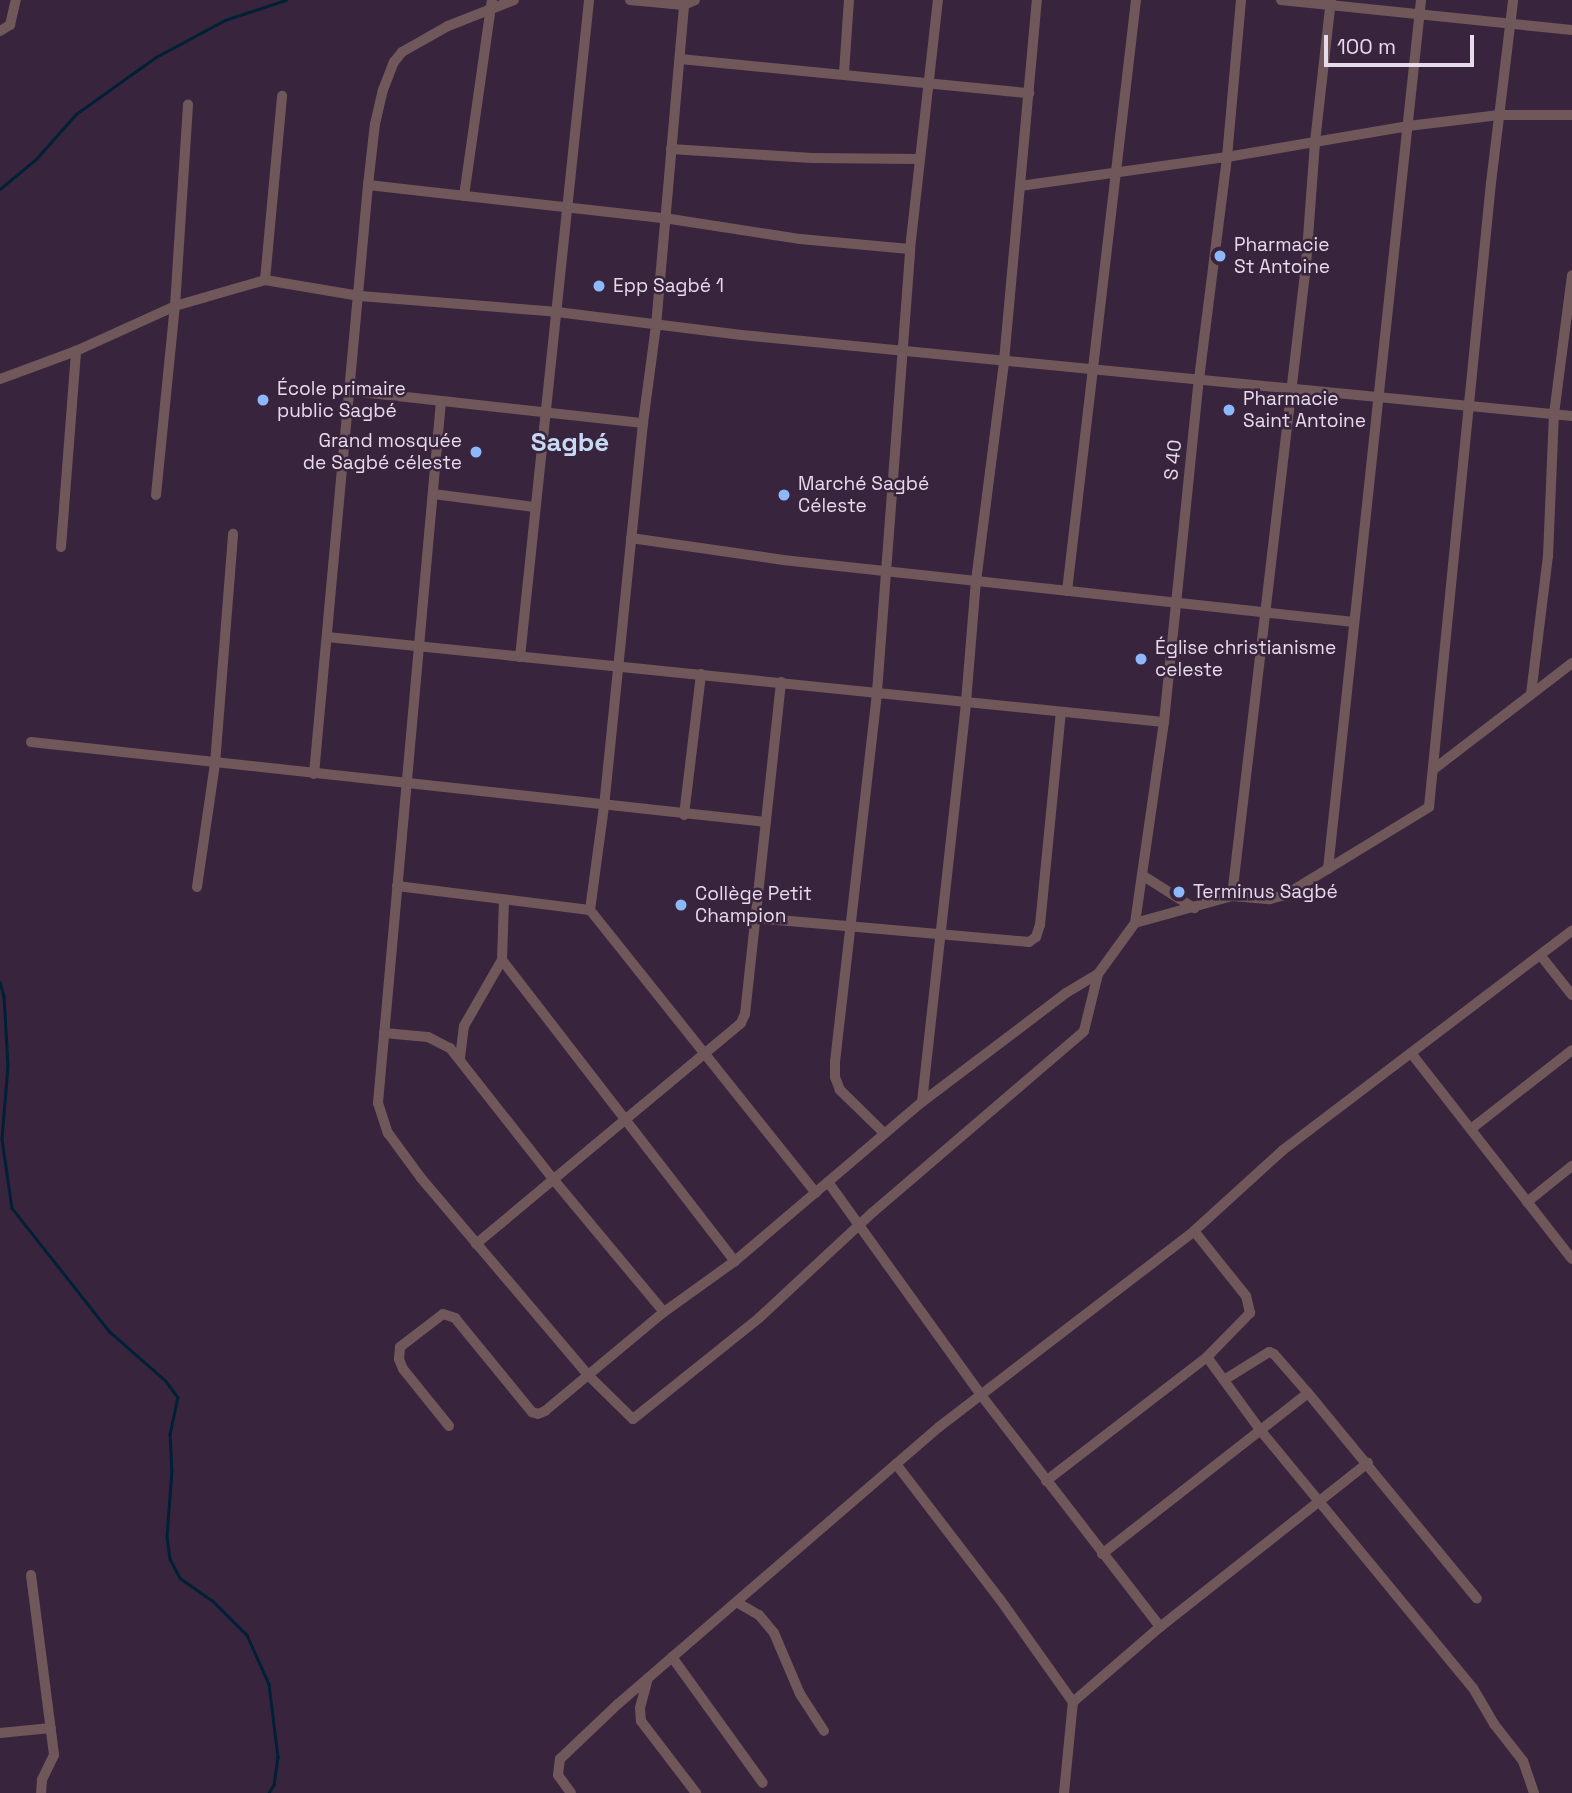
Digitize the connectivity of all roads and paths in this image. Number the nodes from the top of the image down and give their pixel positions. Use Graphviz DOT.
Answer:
graph roads {
  1 [pos="16,0"];
  2 [pos="514,0"];
  3 [pos="589,0"];
  4 [pos="630,0"];
  5 [pos="695,0"];
  6 [pos="849,0"];
  7 [pos="938,0"];
  8 [pos="1037,0"];
  9 [pos="1136,0"];
  10 [pos="1241,0"];
  11 [pos="1281,0"];
  12 [pos="1421,0"];
  13 [pos="1513,0"];
  14 [pos="1330,2"];
  15 [pos="492,5"];
  16 [pos="684,5"];
  17 [pos="1420,13"];
  18 [pos="1511,24"];
  19 [pos="1572,30"];
  20 [pos="0,31"];
  21 [pos="680,59"];
  22 [pos="844,73"];
  23 [pos="928,83"];
  24 [pos="1029,93"];
  25 [pos="282,96"];
  26 [pos="188,104"];
  27 [pos="1499,115"];
  28 [pos="1572,115"];
  29 [pos="1408,126"];
  30 [pos="1315,142"];
  31 [pos="671,149"];
  32 [pos="1227,157"];
  33 [pos="919,159"];
  34 [pos="1116,172"];
  35 [pos="368,185"];
  36 [pos="1020,186"];
  37 [pos="464,196"];
  38 [pos="569,208"];
  39 [pos="664,218"];
  40 [pos="909,249"];
  41 [pos="1572,275"];
  42 [pos="265,280"];
  43 [pos="360,296"];
  44 [pos="175,306"];
  45 [pos="556,312"];
  46 [pos="656,326"];
  47 [pos="904,349"];
  48 [pos="76,351"];
  49 [pos="1004,361"];
  50 [pos="1092,370"];
  51 [pos="0,379"];
  52 [pos="1199,379"];
  53 [pos="1292,389"];
  54 [pos="352,391"];
  55 [pos="1381,399"];
  56 [pos="441,401"];
  57 [pos="1468,404"];
  58 [pos="544,412"];
  59 [pos="1554,414"];
  60 [pos="1572,416"];
  61 [pos="643,423"];
  62 [pos="433,494"];
  63 [pos="156,495"];
  64 [pos="534,507"];
  65 [pos="233,534"];
  66 [pos="631,538"];
  67 [pos="61,547"];
  68 [pos="885,570"];
  69 [pos="976,580"];
  70 [pos="1067,591"];
  71 [pos="1177,603"];
  72 [pos="1266,613"];
  73 [pos="1354,622"];
  74 [pos="327,637"];
  75 [pos="419,647"];
  76 [pos="520,657"];
  77 [pos="1572,663"];
  78 [pos="620,667"];
  79 [pos="701,674"];
  80 [pos="781,682"];
  81 [pos="877,692"];
  82 [pos="1531,694"];
  83 [pos="966,702"];
  84 [pos="1061,712"];
  85 [pos="1164,722"];
  86 [pos="31,743"];
  87 [pos="215,764"];
  88 [pos="1434,769"];
  89 [pos="314,774"];
  90 [pos="406,785"];
  91 [pos="604,807"];
  92 [pos="684,815"];
  93 [pos="766,822"];
  94 [pos="1328,869"];
  95 [pos="1142,875"];
  96 [pos="397,886"];
  97 [pos="197,887"];
  98 [pos="1232,896"];
  99 [pos="505,900"];
  100 [pos="1194,908"];
  101 [pos="590,910"];
  102 [pos="755,918"];
  103 [pos="1135,923"];
  104 [pos="851,924"];
  105 [pos="1572,931"];
  106 [pos="941,933"];
  107 [pos="1541,956"];
  108 [pos="502,961"];
  109 [pos="1098,974"];
  110 [pos="1572,995"];
  111 [pos="384,1033"];
  112 [pos="1572,1050"];
  113 [pos="1411,1053"];
  114 [pos="704,1055"];
  115 [pos="460,1058"];
  116 [pos="922,1102"];
  117 [pos="624,1120"];
  118 [pos="1471,1129"];
  119 [pos="884,1133"];
  120 [pos="1572,1166"];
  121 [pos="552,1179"];
  122 [pos="828,1182"];
  123 [pos="816,1193"];
  124 [pos="1527,1202"];
  125 [pos="859,1228"];
  126 [pos="1194,1231"];
  127 [pos="476,1244"];
  128 [pos="1572,1259"];
  129 [pos="736,1261"];
  130 [pos="664,1312"];
  131 [pos="1207,1357"];
  132 [pos="588,1375"];
  133 [pos="1224,1380"];
  134 [pos="1308,1393"];
  135 [pos="981,1395"];
  136 [pos="449,1426"];
  137 [pos="1261,1431"];
  138 [pos="1368,1463"];
  139 [pos="896,1464"];
  140 [pos="1046,1481"];
  141 [pos="1321,1502"];
  142 [pos="1102,1554"];
  143 [pos="31,1575"];
  144 [pos="1477,1599"];
  145 [pos="738,1603"];
  146 [pos="1160,1628"];
  147 [pos="672,1657"];
  148 [pos="648,1678"];
  149 [pos="1073,1702"];
  150 [pos="51,1728"];
  151 [pos="824,1731"];
  152 [pos="0,1733"];
  153 [pos="763,1783"];
  154 [pos="41,1793"];
  155 [pos="571,1793"];
  156 [pos="696,1793"];
  157 [pos="1064,1793"];
  158 [pos="1534,1793"];
  1 -- 20 [label="street"];
  2 -- 15 [label="street"];
  3 -- 38 [label="street"];
  4 -- 16 [label="street"];
  5 -- 16 [label="street"];
  6 -- 22 [label="street"];
  7 -- 23 [label="street"];
  8 -- 24 [label="street"];
  9 -- 34 [label="street"];
  10 -- 32 [label="street, S 40"];
  11 -- 14 [label="street"];
  12 -- 17 [label="street"];
  13 -- 18 [label="street"];
  14 -- 17 [label="street"];
  14 -- 30 [label="street"];
  15 -- 35 [label="street"];
  15 -- 37 [label="street"];
  16 -- 21 [label="street"];
  17 -- 18 [label="street"];
  17 -- 29 [label="street"];
  18 -- 19 [label="street"];
  18 -- 27 [label="street"];
  21 -- 22 [label="street"];
  21 -- 31 [label="street"];
  22 -- 23 [label="street"];
  23 -- 24 [label="street"];
  23 -- 33 [label="street"];
  24 -- 36 [label="street"];
  25 -- 42 [label="street"];
  26 -- 44 [label="street"];
  27 -- 28 [label="street"];
  27 -- 29 [label="street"];
  27 -- 57 [label="street"];
  29 -- 30 [label="street"];
  29 -- 55 [label="street"];
  30 -- 32 [label="street"];
  30 -- 53 [label="street"];
  31 -- 33 [label="street"];
  31 -- 39 [label="street"];
  32 -- 34 [label="street"];
  32 -- 52 [label="street, S 40"];
  33 -- 40 [label="street"];
  34 -- 36 [label="street"];
  34 -- 50 [label="street"];
  35 -- 37 [label="street"];
  35 -- 43 [label="street"];
  36 -- 49 [label="street"];
  37 -- 38 [label="street"];
  38 -- 39 [label="street"];
  38 -- 45 [label="street"];
  39 -- 40 [label="street"];
  39 -- 46 [label="street"];
  40 -- 47 [label="street"];
  41 -- 59 [label="street"];
  42 -- 43 [label="street"];
  42 -- 44 [label="street"];
  43 -- 45 [label="street"];
  43 -- 54 [label="street"];
  44 -- 48 [label="street"];
  44 -- 63 [label="street"];
  45 -- 46 [label="street"];
  45 -- 58 [label="street"];
  46 -- 47 [label="street"];
  46 -- 61 [label="street"];
  47 -- 49 [label="street"];
  47 -- 68 [label="street"];
  48 -- 51 [label="street"];
  48 -- 67 [label="street"];
  49 -- 50 [label="street"];
  49 -- 69 [label="street"];
  50 -- 52 [label="street"];
  50 -- 70 [label="street"];
  52 -- 53 [label="street"];
  52 -- 71 [label="street, S 40"];
  53 -- 55 [label="street"];
  53 -- 72 [label="street"];
  54 -- 56 [label="street"];
  54 -- 74 [label="street"];
  55 -- 57 [label="street"];
  55 -- 73 [label="street"];
  56 -- 58 [label="street"];
  56 -- 62 [label="street"];
  57 -- 59 [label="street"];
  57 -- 88 [label="street"];
  58 -- 61 [label="street"];
  58 -- 64 [label="street"];
  59 -- 60 [label="street"];
  59 -- 82 [label="street"];
  61 -- 66 [label="street"];
  62 -- 64 [label="street"];
  62 -- 75 [label="street"];
  64 -- 76 [label="street"];
  65 -- 87 [label="street"];
  66 -- 68 [label="street"];
  66 -- 78 [label="street"];
  68 -- 69 [label="street"];
  68 -- 81 [label="street"];
  69 -- 70 [label="street"];
  69 -- 83 [label="street"];
  70 -- 71 [label="street"];
  71 -- 72 [label="street"];
  71 -- 85 [label="street, S 40"];
  72 -- 73 [label="street"];
  72 -- 98 [label="street"];
  73 -- 94 [label="street"];
  74 -- 75 [label="street"];
  74 -- 89 [label="street"];
  75 -- 76 [label="street"];
  75 -- 90 [label="street"];
  76 -- 78 [label="street"];
  77 -- 82 [label="street"];
  78 -- 79 [label="street"];
  78 -- 91 [label="street"];
  79 -- 80 [label="street"];
  79 -- 92 [label="street"];
  80 -- 81 [label="street"];
  80 -- 93 [label="street"];
  81 -- 83 [label="street"];
  81 -- 104 [label="street"];
  82 -- 88 [label="street"];
  83 -- 84 [label="street"];
  83 -- 106 [label="street"];
  84 -- 85 [label="street"];
  84 -- 106 [label="street"];
  85 -- 95 [label="street, S 40"];
  86 -- 87 [label="street"];
  87 -- 89 [label="street"];
  87 -- 97 [label="street"];
  88 -- 94 [label="street"];
  89 -- 90 [label="street"];
  90 -- 91 [label="street"];
  90 -- 96 [label="street"];
  91 -- 92 [label="street"];
  91 -- 101 [label="street"];
  92 -- 93 [label="street"];
  93 -- 102 [label="street"];
  94 -- 98 [label="street"];
  95 -- 100 [label="street"];
  95 -- 103 [label="street, S 40"];
  96 -- 99 [label="street"];
  96 -- 111 [label="street"];
  98 -- 100 [label="street"];
  99 -- 101 [label="street"];
  99 -- 108 [label="street"];
  100 -- 103 [label="street"];
  101 -- 114 [label="street"];
  102 -- 104 [label="street"];
  102 -- 114 [label="street"];
  103 -- 109 [label="street"];
  104 -- 106 [label="street"];
  104 -- 119 [label="street"];
  105 -- 107 [label="street"];
  106 -- 116 [label="street"];
  107 -- 110 [label="street"];
  107 -- 113 [label="street"];
  108 -- 115 [label="street"];
  108 -- 117 [label="street"];
  109 -- 116 [label="street"];
  109 -- 125 [label="street"];
  111 -- 115 [label="street"];
  111 -- 127 [label="street"];
  112 -- 118 [label="street"];
  113 -- 118 [label="street"];
  113 -- 126 [label="street"];
  114 -- 117 [label="street"];
  114 -- 123 [label="street"];
  115 -- 121 [label="street"];
  116 -- 119 [label="street"];
  117 -- 121 [label="street"];
  117 -- 129 [label="street"];
  118 -- 124 [label="street"];
  119 -- 122 [label="street"];
  120 -- 124 [label="street"];
  121 -- 127 [label="street"];
  121 -- 130 [label="street"];
  122 -- 123 [label="street"];
  122 -- 125 [label="street"];
  123 -- 129 [label="street"];
  124 -- 128 [label="street"];
  125 -- 132 [label="street"];
  125 -- 135 [label="street"];
  126 -- 131 [label="street"];
  126 -- 135 [label="street"];
  127 -- 132 [label="street"];
  129 -- 130 [label="street"];
  130 -- 132 [label="street"];
  131 -- 133 [label="street"];
  131 -- 140 [label="street"];
  132 -- 136 [label="street"];
  133 -- 134 [label="street"];
  133 -- 137 [label="street"];
  134 -- 137 [label="street"];
  134 -- 138 [label="street"];
  135 -- 139 [label="street"];
  135 -- 140 [label="street"];
  137 -- 141 [label="street"];
  137 -- 142 [label="street"];
  138 -- 141 [label="street"];
  138 -- 144 [label="street"];
  139 -- 145 [label="street"];
  139 -- 149 [label="street"];
  140 -- 142 [label="street"];
  141 -- 146 [label="street"];
  141 -- 158 [label="street"];
  142 -- 146 [label="street"];
  143 -- 150 [label="street"];
  145 -- 147 [label="street"];
  145 -- 151 [label="street"];
  146 -- 149 [label="street"];
  147 -- 148 [label="street"];
  147 -- 153 [label="street"];
  148 -- 155 [label="street"];
  148 -- 156 [label="street"];
  149 -- 157 [label="street"];
  150 -- 152 [label="street"];
  150 -- 154 [label="street"];
}
